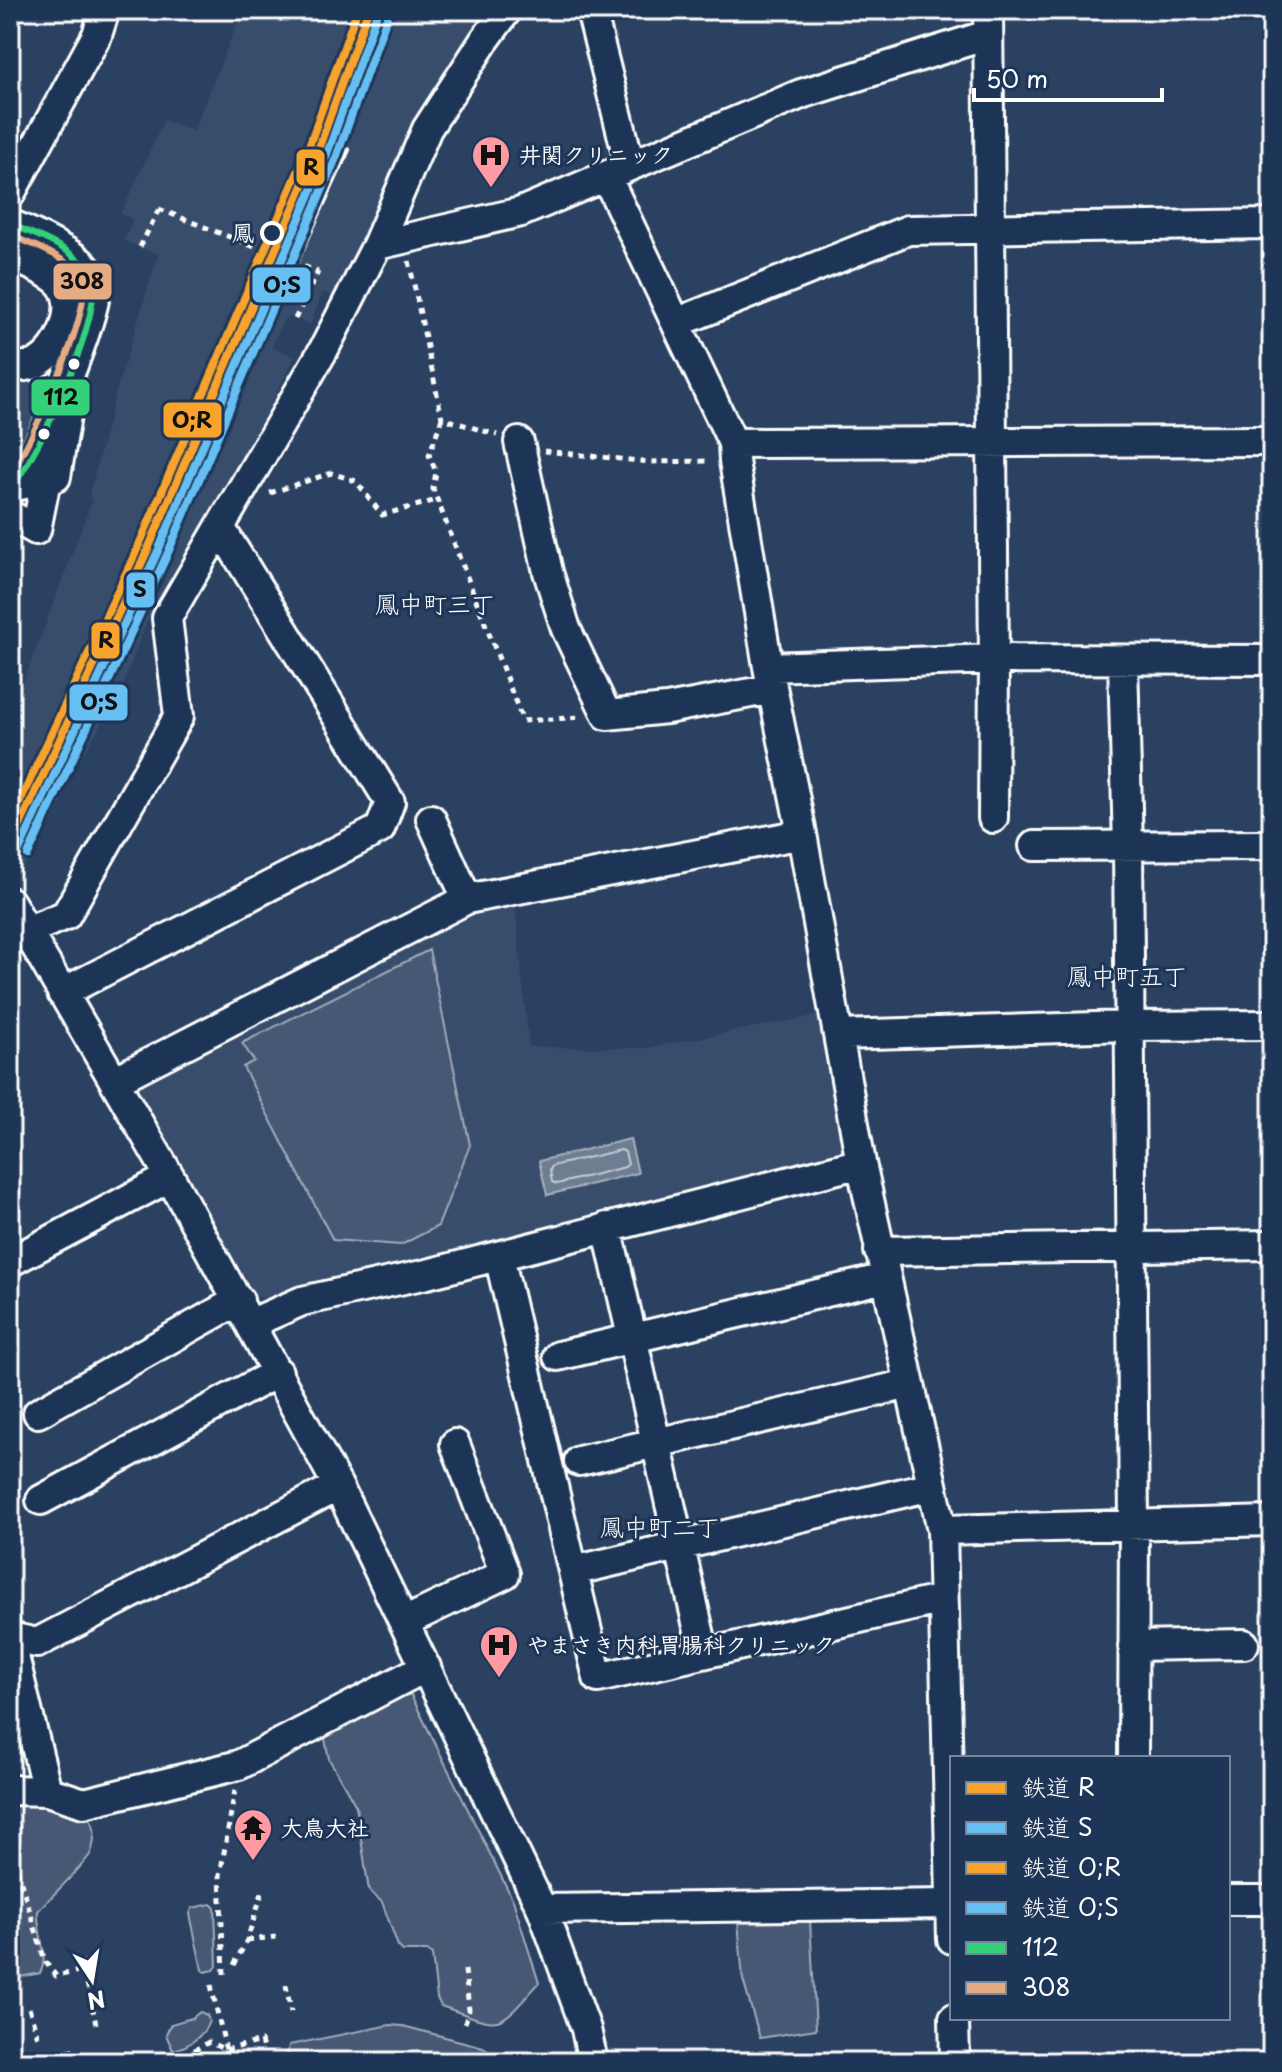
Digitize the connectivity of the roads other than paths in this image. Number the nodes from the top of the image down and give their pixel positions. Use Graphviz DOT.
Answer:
graph roads {
  1 [pos="105,10"];
  2 [pos="507,10"];
  3 [pos="591,10"];
  4 [pos="988,22"];
  5 [pos="618,170"];
  6 [pos="10,194"];
  7 [pos="10,224"];
  8 [pos="1272,224"];
  9 [pos="988,227"];
  10 [pos="391,243"];
  11 [pos="10,244"];
  12 [pos="52,245"];
  13 [pos="99,263"];
  14 [pos="96,291"];
  15 [pos="676,323"];
  16 [pos="79,342"];
  17 [pos="10,359"];
  18 [pos="10,367"];
  19 [pos="69,410"];
  20 [pos="39,440"];
  21 [pos="1272,441"];
  22 [pos="519,442"];
  23 [pos="993,443"];
  24 [pos="734,452"];
  25 [pos="46,479"];
  26 [pos="13,488"];
  27 [pos="10,515"];
  28 [pos="220,527"];
  29 [pos="994,659"];
  30 [pos="1272,660"];
  31 [pos="1123,661"];
  32 [pos="770,678"];
  33 [pos="993,818"];
  34 [pos="431,819"];
  35 [pos="802,834"];
  36 [pos="1272,845"];
  37 [pos="1034,846"];
  38 [pos="1128,847"];
  39 [pos="467,899"];
  40 [pos="10,902"];
  41 [pos="26,931"];
  42 [pos="62,993"];
  43 [pos="1272,1025"];
  44 [pos="1128,1026"];
  45 [pos="839,1035"];
  46 [pos="114,1081"];
  47 [pos="861,1163"];
  48 [pos="170,1177"];
  49 [pos="607,1227"];
  50 [pos="1272,1245"];
  51 [pos="1131,1248"];
  52 [pos="499,1256"];
  53 [pos="10,1262"];
  54 [pos="882,1265"];
  55 [pos="245,1311"];
  56 [pos="632,1338"];
  57 [pos="558,1356"];
  58 [pos="278,1372"];
  59 [pos="909,1384"];
  60 [pos="38,1413"];
  61 [pos="656,1443"];
  62 [pos="455,1444"];
  63 [pos="579,1461"];
  64 [pos="338,1486"];
  65 [pos="932,1486"];
  66 [pos="41,1500"];
  67 [pos="1272,1521"];
  68 [pos="1134,1523"];
  69 [pos="942,1530"];
  70 [pos="680,1546"];
  71 [pos="573,1571"];
  72 [pos="943,1599"];
  73 [pos="404,1622"];
  74 [pos="10,1639"];
  75 [pos="1244,1644"];
  76 [pos="1133,1646"];
  77 [pos="704,1653"];
  78 [pos="426,1667"];
  79 [pos="1133,1756"];
  80 [pos="10,1790"];
  81 [pos="47,1791"];
  82 [pos="950,1836"];
  83 [pos="1230,1900"];
  84 [pos="1272,1900"];
  85 [pos="950,1904"];
  86 [pos="542,1909"];
  87 [pos="954,2020"];
  88 [pos="593,2062"];
  89 [pos="955,2062"];
  1 -- 6 [label="street"];
  2 -- 10 [label="street"];
  3 -- 5 [label="street"];
  4 -- 5 [label="street"];
  4 -- 9 [label="street"];
  5 -- 10 [label="street"];
  5 -- 15 [label="street"];
  7 -- 12 [label="street"];
  8 -- 9 [label="street"];
  9 -- 15 [label="street"];
  9 -- 23 [label="street"];
  10 -- 28 [label="street"];
  11 -- 16 [label="street"];
  12 -- 13 [label="street"];
  12 -- 14 [label="street"];
  13 -- 14 [label="street"];
  13 -- 16 [label="street"];
  14 -- 16 [label="street"];
  15 -- 24 [label="street"];
  16 -- 17 [label="street"];
  16 -- 18 [label="street"];
  16 -- 19 [label="street"];
  16 -- 19 [label="street"];
  16 -- 20 [label="street"];
  19 -- 25 [label="street"];
  20 -- 25 [label="street"];
  20 -- 26 [label="street"];
  21 -- 23 [label="street"];
  22 -- 32 [label="street"];
  23 -- 24 [label="street"];
  23 -- 29 [label="street"];
  24 -- 32 [label="street"];
  25 -- 26 [label="street"];
  25 -- 27 [label="street"];
  28 -- 41 [label="street"];
  28 -- 42 [label="street"];
  29 -- 31 [label="street"];
  29 -- 32 [label="street"];
  29 -- 33 [label="street"];
  30 -- 31 [label="street"];
  31 -- 38 [label="street"];
  32 -- 35 [label="street"];
  34 -- 39 [label="street"];
  35 -- 39 [label="street"];
  35 -- 45 [label="street"];
  36 -- 38 [label="street"];
  37 -- 38 [label="street"];
  38 -- 44 [label="street"];
  39 -- 46 [label="street"];
  40 -- 41 [label="street"];
  41 -- 42 [label="street"];
  42 -- 46 [label="street"];
  43 -- 44 [label="street"];
  44 -- 45 [label="street"];
  44 -- 51 [label="street"];
  45 -- 47 [label="street"];
  46 -- 48 [label="street"];
  47 -- 49 [label="street"];
  47 -- 54 [label="street"];
  48 -- 53 [label="street"];
  48 -- 55 [label="street"];
  49 -- 52 [label="street"];
  49 -- 56 [label="street"];
  50 -- 51 [label="street"];
  51 -- 54 [label="street"];
  51 -- 68 [label="street"];
  52 -- 55 [label="street"];
  52 -- 71 [label="street"];
  54 -- 56 [label="street"];
  54 -- 59 [label="street"];
  55 -- 58 [label="street"];
  55 -- 60 [label="street"];
  56 -- 57 [label="street"];
  56 -- 61 [label="street"];
  58 -- 64 [label="street"];
  58 -- 66 [label="street"];
  59 -- 61 [label="street"];
  59 -- 65 [label="street"];
  61 -- 63 [label="street"];
  61 -- 70 [label="street"];
  62 -- 73 [label="street"];
  64 -- 73 [label="street"];
  64 -- 74 [label="street"];
  65 -- 69 [label="street"];
  65 -- 70 [label="street"];
  67 -- 68 [label="street"];
  68 -- 69 [label="street"];
  68 -- 76 [label="street"];
  69 -- 72 [label="street"];
  70 -- 71 [label="street"];
  70 -- 77 [label="street"];
  71 -- 77 [label="street"];
  72 -- 77 [label="street"];
  72 -- 82 [label="street"];
  73 -- 78 [label="street"];
  74 -- 81 [label="street"];
  75 -- 76 [label="street"];
  76 -- 79 [label="street"];
  78 -- 81 [label="street"];
  78 -- 86 [label="street"];
  80 -- 81 [label="street"];
  83 -- 84 [label="street"];
  85 -- 86 [label="street"];
  86 -- 88 [label="street"];
  87 -- 89 [label="street"];
}
